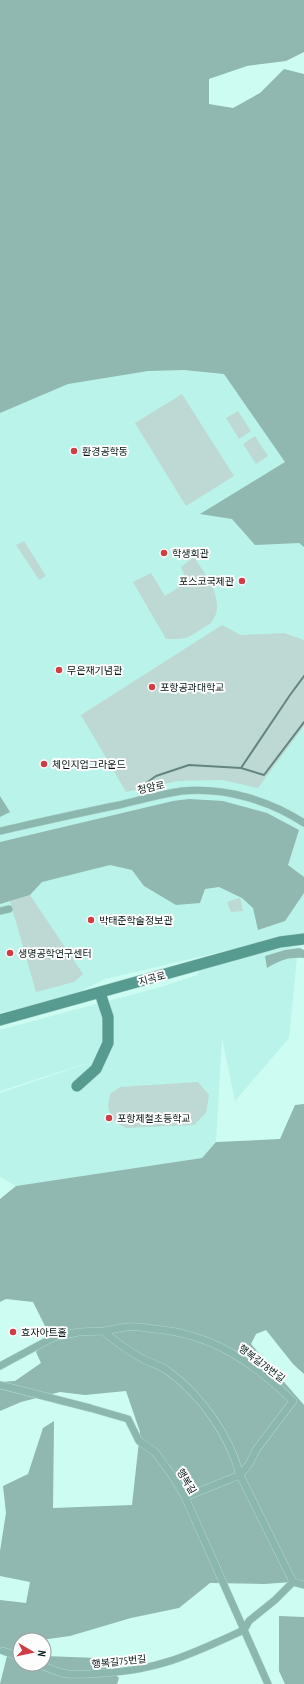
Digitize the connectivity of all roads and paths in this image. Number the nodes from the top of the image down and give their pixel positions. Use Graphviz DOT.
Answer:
graph roads {
  1 [pos="304,822"];
  2 [pos="0,831"];
  3 [pos="9,909"];
  4 [pos="0,911"];
  5 [pos="304,939"];
  6 [pos="100,993"];
  7 [pos="0,1020"];
  8 [pos="77,1086"];
  9 [pos="103,1331"];
  10 [pos="0,1366"];
  11 [pos="0,1385"];
  12 [pos="240,1475"];
  13 [pos="185,1498"];
  14 [pos="293,1582"];
  15 [pos="304,1585"];
  16 [pos="244,1630"];
  17 [pos="3,1651"];
  18 [pos="12,1654"];
  19 [pos="52,1669"];
  20 [pos="268,1684"];
  1 -- 2 [label="street, 청암로"];
  3 -- 4 [label="street"];
  5 -- 6 [label="street, 지곡로"];
  6 -- 7 [label="street, 지곡로"];
  6 -- 8 [label="street"];
  9 -- 10 [label="street, 행복길78번길"];
  9 -- 12 [label="street"];
  9 -- 12 [label="street, 행복길78번길"];
  11 -- 13 [label="street, 행복길"];
  12 -- 13 [label="street"];
  12 -- 14 [label="street"];
  13 -- 16 [label="street, 행복길"];
  14 -- 15 [label="street"];
  14 -- 16 [label="street"];
  16 -- 19 [label="street, 행복길75번길"];
  16 -- 20 [label="street, 행복길"];
  17 -- 18 [label="street"];
}
